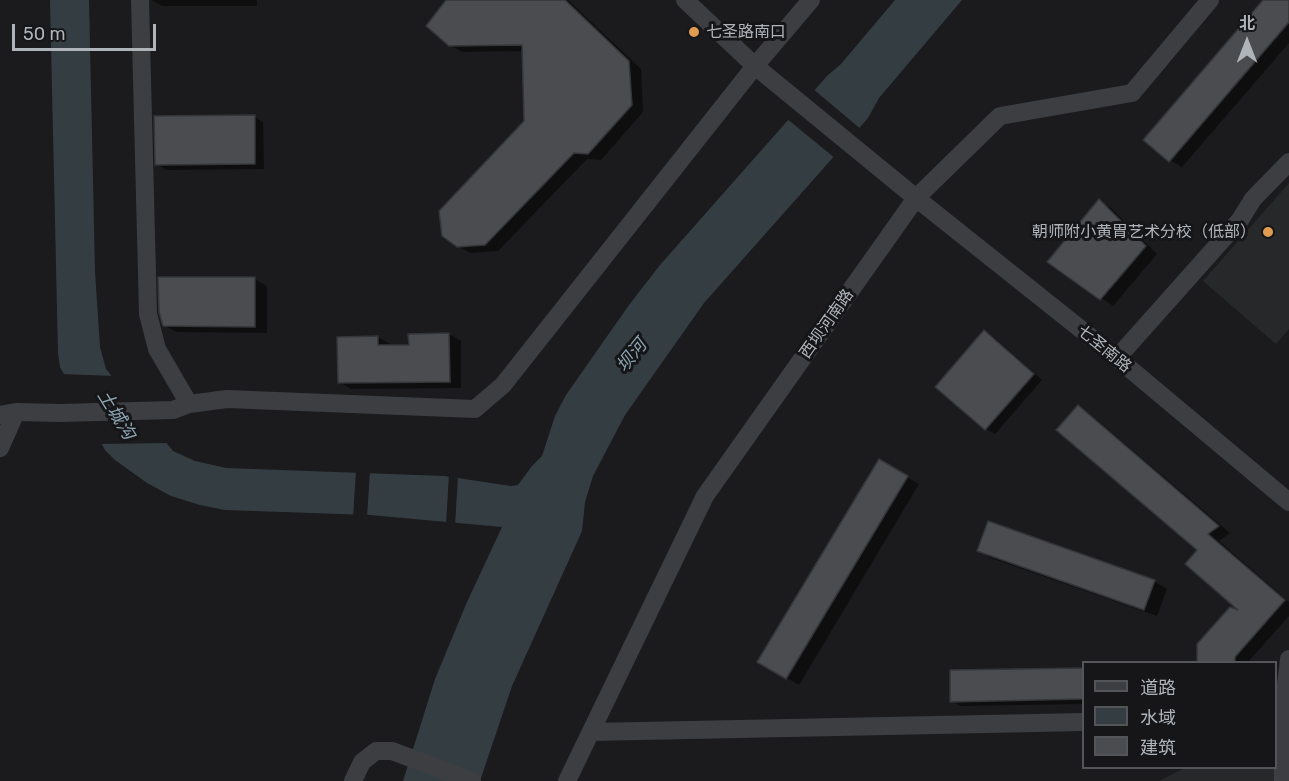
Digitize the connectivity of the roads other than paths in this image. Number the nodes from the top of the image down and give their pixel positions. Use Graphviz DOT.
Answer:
graph roads {
  1 [pos="140,0"];
  2 [pos="685,0"];
  3 [pos="811,0"];
  4 [pos="1210,0"];
  5 [pos="755,66"];
  6 [pos="1289,162"];
  7 [pos="916,198"];
  8 [pos="1116,358"];
  9 [pos="181,407"];
  10 [pos="8,414"];
  11 [pos="0,448"];
  12 [pos="1289,502"];
  13 [pos="1289,659"];
  14 [pos="1278,718"];
  15 [pos="1082,722"];
  16 [pos="591,732"];
  17 [pos="353,781"];
  18 [pos="472,781"];
  19 [pos="567,781"];
  20 [pos="1283,781"];
  1 -- 9 [label="street"];
  2 -- 5 [label="street, 七圣南路"];
  3 -- 5 [label="street"];
  4 -- 7 [label="street, 西坝河南路"];
  5 -- 7 [label="street, 七圣南路"];
  5 -- 9 [label="street"];
  6 -- 8 [label="street"];
  7 -- 8 [label="street, 七圣南路"];
  7 -- 16 [label="street, 西坝河南路"];
  8 -- 12 [label="street, 七圣南路"];
  9 -- 10 [label="street"];
  10 -- 11 [label="street"];
  13 -- 14 [label="street"];
  14 -- 20 [label="street"];
  15 -- 16 [label="street"];
  16 -- 19 [label="street, 西坝河南路"];
  17 -- 18 [label="street"];
}
